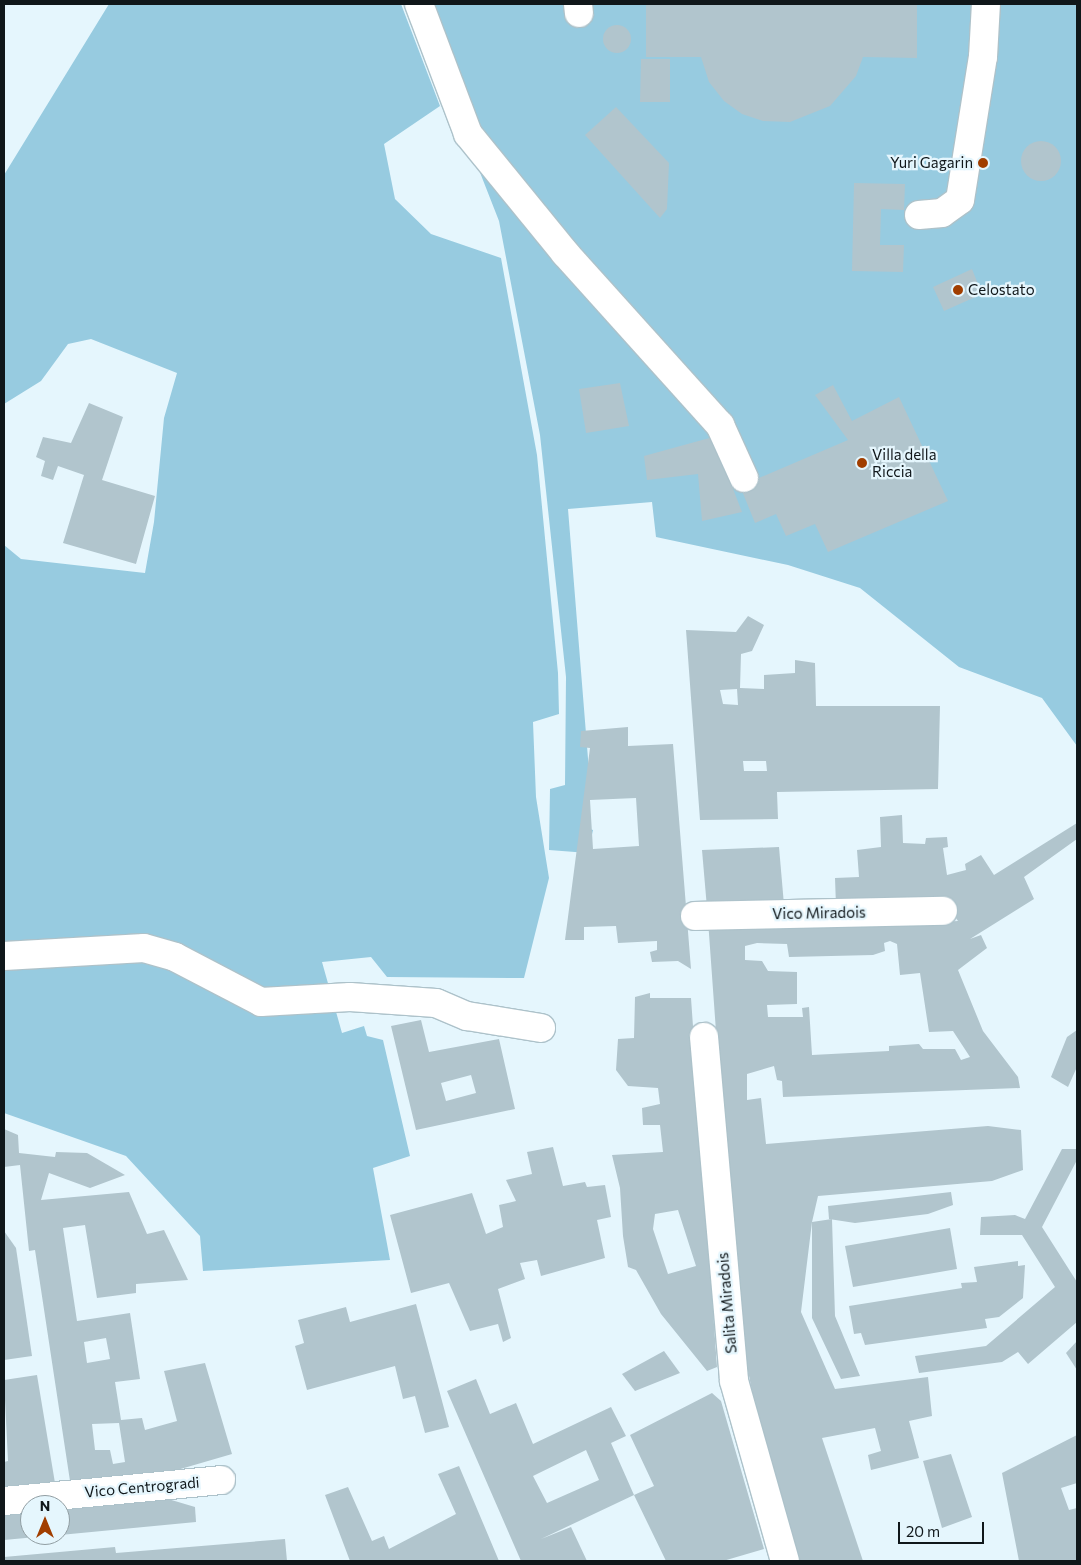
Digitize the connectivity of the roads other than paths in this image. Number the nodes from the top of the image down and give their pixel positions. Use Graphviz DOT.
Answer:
graph roads {
  1 [pos="419,4"];
  2 [pos="986,4"];
  3 [pos="918,215"];
  4 [pos="744,478"];
  5 [pos="943,911"];
  6 [pos="695,916"];
  7 [pos="4,956"];
  8 [pos="541,1028"];
  9 [pos="704,1038"];
  10 [pos="221,1480"];
  11 [pos="4,1501"];
  12 [pos="784,1561"];
  1 -- 4 [label="street"];
  2 -- 3 [label="street"];
  5 -- 6 [label="street, Vico Miradois"];
  7 -- 8 [label="street"];
  9 -- 12 [label="street, Salita Miradois"];
  10 -- 11 [label="street, Vico Centrogradi"];
}
